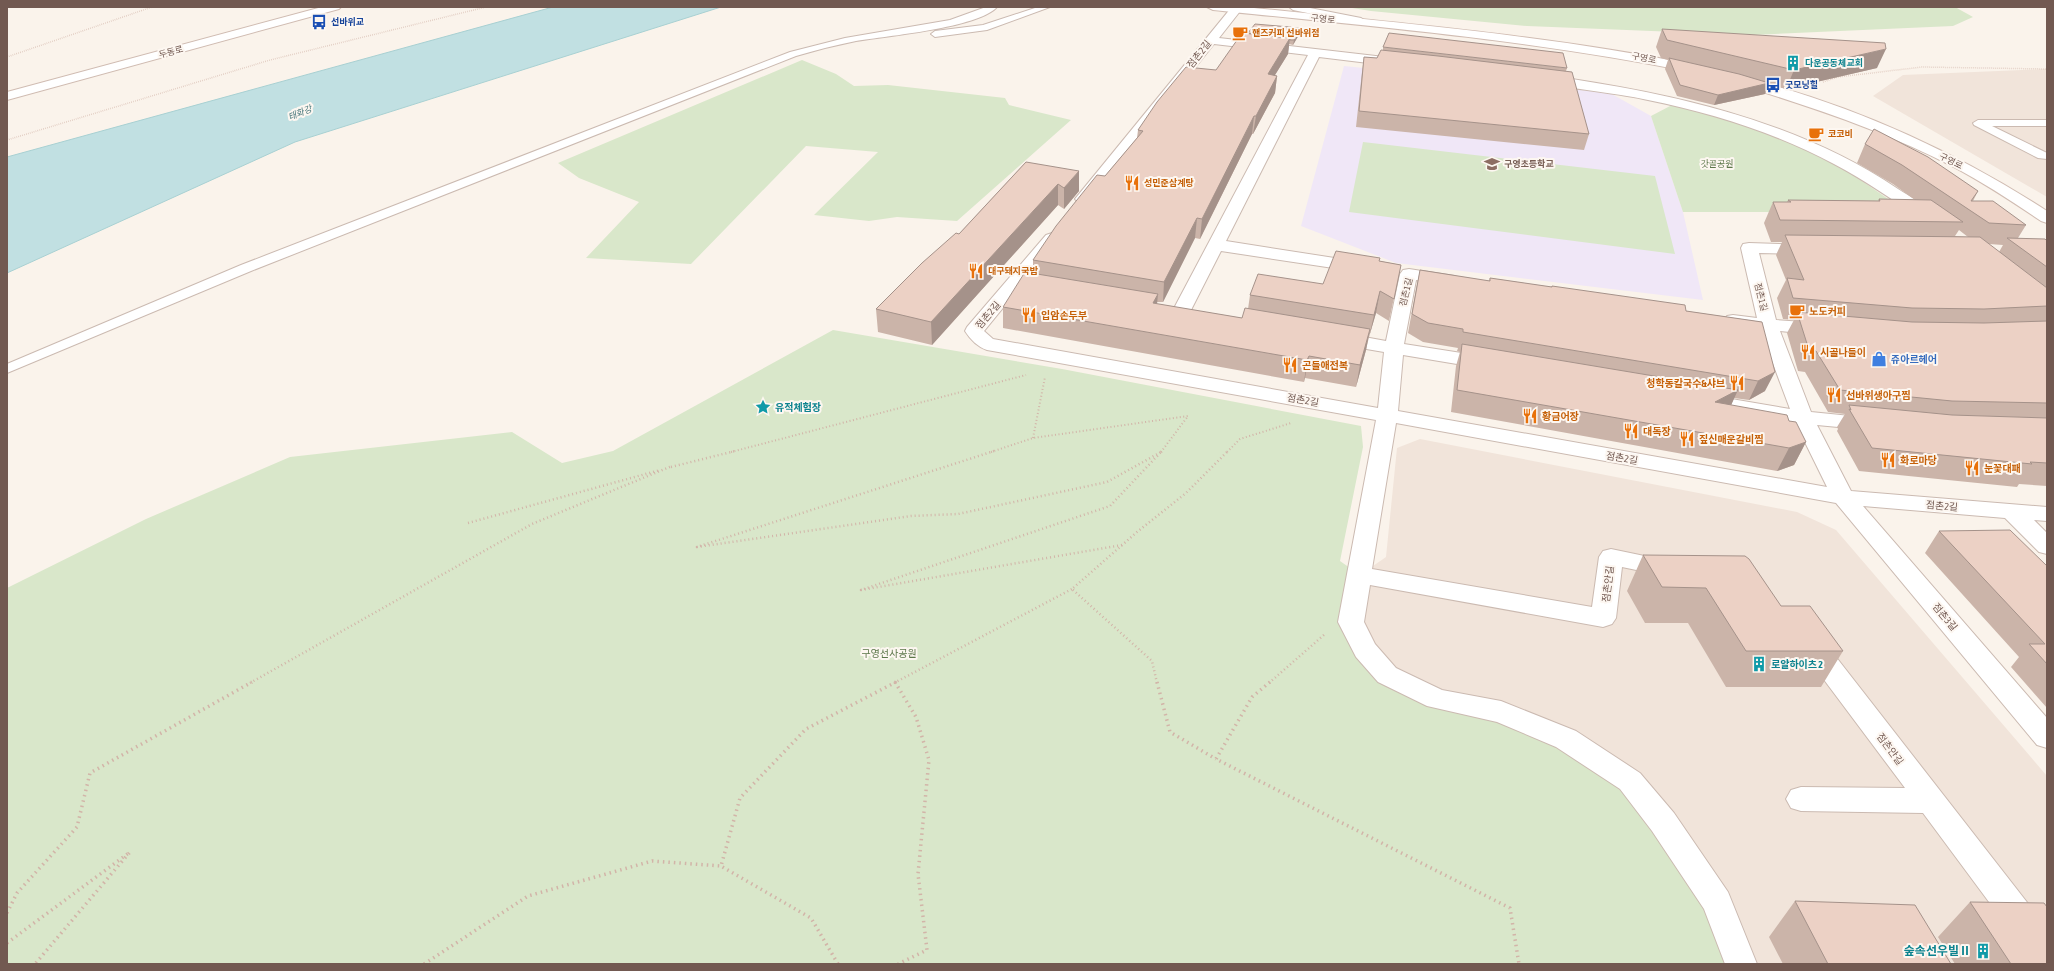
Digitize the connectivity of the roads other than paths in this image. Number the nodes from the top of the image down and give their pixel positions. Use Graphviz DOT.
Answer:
graph roads {
  1 [pos="335,7"];
  2 [pos="993,7"];
  3 [pos="1046,7"];
  4 [pos="1213,7"];
  5 [pos="1293,7"];
  6 [pos="1237,8"];
  7 [pos="1377,24"];
  8 [pos="877,35"];
  9 [pos="1210,40"];
  10 [pos="1315,53"];
  11 [pos="1407,63"];
  12 [pos="1709,72"];
  13 [pos="1724,76"];
  14 [pos="1533,78"];
  15 [pos="7,96"];
  16 [pos="2047,123"];
  17 [pos="2047,156"];
  18 [pos="2047,218"];
  19 [pos="1936,223"];
  20 [pos="1217,245"];
  21 [pos="1824,249"];
  22 [pos="1394,272"];
  23 [pos="1464,282"];
  24 [pos="1181,312"];
  25 [pos="1713,318"];
  26 [pos="1768,325"];
  27 [pos="1838,331"];
  28 [pos="1318,335"];
  29 [pos="1394,348"];
  30 [pos="1504,366"];
  31 [pos="7,369"];
  32 [pos="1685,397"];
  33 [pos="1387,415"];
  34 [pos="1804,417"];
  35 [pos="1891,426"];
  36 [pos="1843,498"];
  37 [pos="2012,512"];
  38 [pos="2047,514"];
  39 [pos="2047,546"];
  40 [pos="1694,573"];
  41 [pos="1360,575"];
  42 [pos="1802,630"];
  43 [pos="2047,737"];
  44 [pos="1801,799"];
  45 [pos="1929,801"];
  46 [pos="2036,924"];
  47 [pos="2047,954"];
  48 [pos="1741,964"];
  1 -- 15 [label="street, 두동로"];
  2 -- 8 [label="lane"];
  3 -- 8 [label="lane"];
  4 -- 6 [label="street, 구영로"];
  5 -- 7 [label="lane"];
  6 -- 7 [label="street, 구영로"];
  6 -- 9 [label="street, 점촌2길"];
  7 -- 12 [label="street, 구영로"];
  8 -- 31 [label="lane"];
  9 -- 10 [label="street"];
  9 -- 33 [label="street, 점촌2길"];
  10 -- 11 [label="street"];
  10 -- 20 [label="street"];
  13 -- 18 [label="street, 구영로"];
  14 -- 19 [label="street"];
  16 -- 17 [label="lane"];
  20 -- 22 [label="street"];
  20 -- 24 [label="street"];
  21 -- 26 [label="street, 점촌1길"];
  22 -- 23 [label="street, 점촌1길"];
  22 -- 29 [label="street, 점촌1길"];
  25 -- 26 [label="street, 점촌1길"];
  26 -- 27 [label="street"];
  26 -- 34 [label="street, 점촌3길"];
  28 -- 29 [label="street"];
  29 -- 30 [label="street"];
  29 -- 33 [label="street, 점촌1길"];
  32 -- 34 [label="street"];
  33 -- 36 [label="street, 점촌2길"];
  33 -- 41 [label="street"];
  34 -- 35 [label="street"];
  34 -- 36 [label="street, 점촌3길"];
  36 -- 37 [label="street, 점촌2길"];
  36 -- 43 [label="street, 점촌3길"];
  37 -- 38 [label="street, 점촌2길"];
  37 -- 39 [label="street"];
  40 -- 41 [label="street, 점촌안길"];
  41 -- 48 [label="street"];
  42 -- 45 [label="street, 점촌안길"];
  44 -- 45 [label="street"];
  45 -- 46 [label="street, 점촌안길"];
  46 -- 47 [label="street, 점촌안길"];
}
